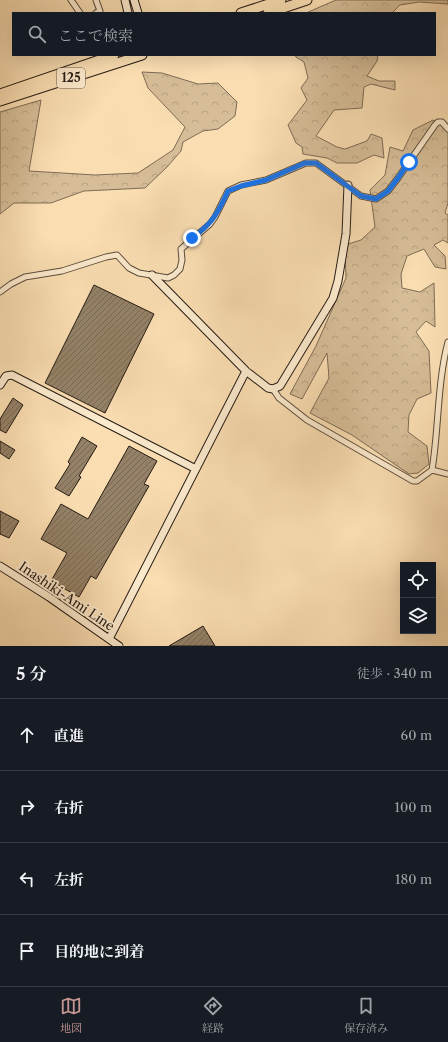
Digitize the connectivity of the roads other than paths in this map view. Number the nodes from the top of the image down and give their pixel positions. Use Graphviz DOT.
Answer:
graph roads {
  1 [pos="71,0"];
  2 [pos="96,0"];
  3 [pos="125,0"];
  4 [pos="134,0"];
  5 [pos="281,0"];
  6 [pos="307,0"];
  7 [pos="79,12"];
  8 [pos="100,12"];
  9 [pos="128,12"];
  10 [pos="138,12"];
  11 [pos="244,12"];
  12 [pos="271,12"];
  13 [pos="111,56"];
  14 [pos="139,56"];
  15 [pos="0,94"];
  16 [pos="0,101"];
  17 [pos="448,129"];
  18 [pos="348,186"];
  19 [pos="152,275"];
  20 [pos="0,292"];
  21 [pos="448,342"];
  22 [pos="246,371"];
  23 [pos="0,385"];
  24 [pos="273,389"];
  25 [pos="196,469"];
  26 [pos="432,470"];
  27 [pos="448,474"];
  28 [pos="0,566"];
  29 [pos="109,639"];
  30 [pos="120,646"];
  1 -- 7 [label="street"];
  2 -- 8 [label="street"];
  3 -- 9 [label="street"];
  4 -- 10 [label="street"];
  5 -- 11 [label="highway"];
  6 -- 12 [label="highway"];
  13 -- 15 [label="highway, 125"];
  14 -- 16 [label="highway, 125"];
  17 -- 18 [label="street"];
  18 -- 19 [label="street"];
  18 -- 24 [label="street"];
  19 -- 20 [label="street"];
  19 -- 22 [label="street"];
  21 -- 26 [label="street"];
  22 -- 24 [label="street"];
  22 -- 25 [label="street"];
  23 -- 25 [label="street"];
  24 -- 26 [label="street"];
  25 -- 29 [label="street"];
  26 -- 27 [label="street"];
  28 -- 29 [label="street, Inashiki-Ami Line"];
  29 -- 30 [label="street, Inashiki-Ami Line"];
}
